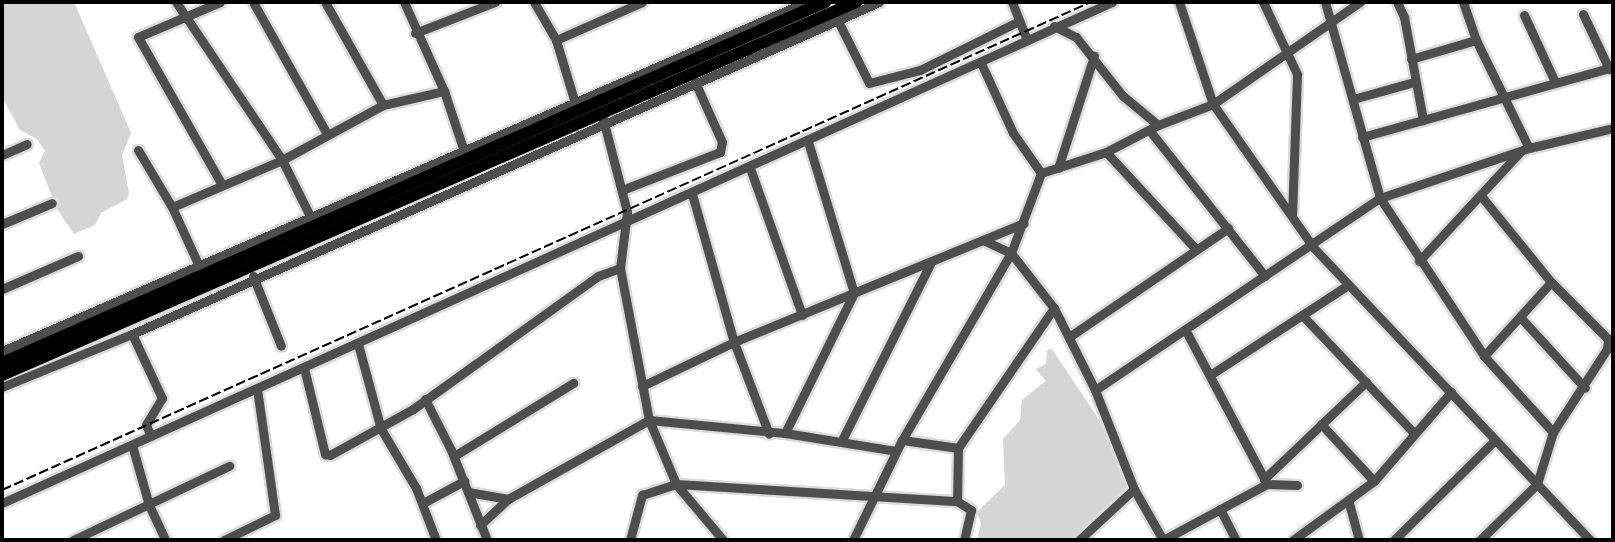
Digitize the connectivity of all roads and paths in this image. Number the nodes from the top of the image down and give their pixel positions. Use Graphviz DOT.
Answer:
graph roads {
  1 [pos="176,2"];
  2 [pos="220,2"];
  3 [pos="253,2"];
  4 [pos="326,2"];
  5 [pos="404,2"];
  6 [pos="465,2"];
  7 [pos="495,2"];
  8 [pos="534,2"];
  9 [pos="642,2"];
  10 [pos="806,2"];
  11 [pos="825,2"];
  12 [pos="856,2"];
  13 [pos="879,2"];
  14 [pos="1012,2"];
  15 [pos="1112,2"];
  16 [pos="1179,2"];
  17 [pos="1264,2"];
  18 [pos="1325,2"];
  19 [pos="1360,2"];
  20 [pos="1396,2"];
  21 [pos="1463,2"];
  22 [pos="468,12"];
  23 [pos="1583,14"];
  24 [pos="1524,15"];
  25 [pos="184,17"];
  26 [pos="838,21"];
  27 [pos="1019,21"];
  28 [pos="1332,23"];
  29 [pos="1054,26"];
  30 [pos="415,33"];
  31 [pos="556,40"];
  32 [pos="1027,40"];
  33 [pos="1476,40"];
  34 [pos="1287,50"];
  35 [pos="1094,55"];
  36 [pos="1411,59"];
  37 [pos="981,63"];
  38 [pos="1611,68"];
  39 [pos="695,82"];
  40 [pos="1415,82"];
  41 [pos="1555,82"];
  42 [pos="444,91"];
  43 [pos="1503,98"];
  44 [pos="1353,99"];
  45 [pos="575,103"];
  46 [pos="1213,104"];
  47 [pos="383,105"];
  48 [pos="603,119"];
  49 [pos="1423,120"];
  50 [pos="1154,128"];
  51 [pos="1613,128"];
  52 [pos="327,134"];
  53 [pos="1362,137"];
  54 [pos="807,142"];
  55 [pos="27,144"];
  56 [pos="138,150"];
  57 [pos="1525,150"];
  58 [pos="464,151"];
  59 [pos="1106,152"];
  60 [pos="2,155"];
  61 [pos="282,160"];
  62 [pos="750,168"];
  63 [pos="1058,168"];
  64 [pos="1041,173"];
  65 [pos="222,186"];
  66 [pos="622,190"];
  67 [pos="692,194"];
  68 [pos="1481,196"];
  69 [pos="1380,198"];
  70 [pos="52,203"];
  71 [pos="173,207"];
  72 [pos="1293,214"];
  73 [pos="311,218"];
  74 [pos="628,221"];
  75 [pos="1024,223"];
  76 [pos="2,224"];
  77 [pos="1228,228"];
  78 [pos="983,240"];
  79 [pos="1312,247"];
  80 [pos="1195,248"];
  81 [pos="1011,253"];
  82 [pos="78,256"];
  83 [pos="1419,261"];
  84 [pos="931,262"];
  85 [pos="199,266"];
  86 [pos="620,268"];
  87 [pos="252,274"];
  88 [pos="1265,276"];
  89 [pos="1551,282"];
  90 [pos="1348,285"];
  91 [pos="2,289"];
  92 [pos="854,293"];
  93 [pos="1054,308"];
  94 [pos="802,315"];
  95 [pos="1302,315"];
  96 [pos="1520,317"];
  97 [pos="1186,331"];
  98 [pos="132,334"];
  99 [pos="1069,337"];
  100 [pos="734,342"];
  101 [pos="358,344"];
  102 [pos="281,346"];
  103 [pos="2,351"];
  104 [pos="1484,356"];
  105 [pos="2,363"];
  106 [pos="304,368"];
  107 [pos="2,375"];
  108 [pos="1210,375"];
  109 [pos="1366,382"];
  110 [pos="573,383"];
  111 [pos="642,386"];
  112 [pos="2,387"];
  113 [pos="1584,388"];
  114 [pos="257,389"];
  115 [pos="1095,390"];
  116 [pos="1451,392"];
  117 [pos="425,400"];
  118 [pos="649,420"];
  119 [pos="1321,424"];
  120 [pos="381,429"];
  121 [pos="1553,432"];
  122 [pos="785,433"];
  123 [pos="1414,433"];
  124 [pos="769,434"];
  125 [pos="151,436"];
  126 [pos="842,440"];
  127 [pos="902,440"];
  128 [pos="1494,440"];
  129 [pos="132,445"];
  130 [pos="958,448"];
  131 [pos="896,451"];
  132 [pos="454,456"];
  133 [pos="229,466"];
  134 [pos="464,481"];
  135 [pos="1266,481"];
  136 [pos="1374,481"];
  137 [pos="676,484"];
  138 [pos="1537,484"];
  139 [pos="1297,485"];
  140 [pos="1135,489"];
  141 [pos="468,492"];
  142 [pos="508,499"];
  143 [pos="875,499"];
  144 [pos="957,501"];
  145 [pos="2,503"];
  146 [pos="423,503"];
  147 [pos="1349,503"];
  148 [pos="149,505"];
  149 [pos="1220,509"];
  150 [pos="480,525"];
  151 [pos="73,540"];
  152 [pos="165,540"];
  153 [pos="224,540"];
  154 [pos="436,540"];
  155 [pos="487,540"];
  156 [pos="630,540"];
  157 [pos="723,540"];
  158 [pos="853,540"];
  159 [pos="964,540"];
  160 [pos="1079,540"];
  161 [pos="1163,540"];
  162 [pos="1236,540"];
  163 [pos="1293,540"];
  164 [pos="1359,540"];
  165 [pos="1394,540"];
  166 [pos="1480,540"];
  167 [pos="1590,540"];
  1 -- 25 [label="street"];
  2 -- 25 [label="street"];
  3 -- 52 [label="street"];
  4 -- 47 [label="street"];
  5 -- 30 [label="street"];
  6 -- 22 [label="street"];
  7 -- 22 [label="street"];
  8 -- 31 [label="street"];
  9 -- 31 [label="street"];
  10 -- 45 [label="street"];
  11 -- 105 [label="highway"];
  12 -- 48 [label="highway"];
  13 -- 26 [label="street"];
  14 -- 27 [label="street"];
  15 -- 29 [label="street"];
  16 -- 46 [label="street"];
  17 -- 34 [label="street"];
  18 -- 28 [label="street"];
  19 -- 28 [label="street"];
  20 -- 36 [label="street"];
  21 -- 33 [label="street"];
  22 -- 30 [label="street"];
  23 -- 38 [label="street"];
  24 -- 41 [label="street"];
  25 -- 61 [label="street"];
  25 -- 65 [label="street"];
  26 -- 27 [label="street"];
  26 -- 39 [label="street"];
  27 -- 32 [label="street"];
  28 -- 34 [label="street"];
  28 -- 44 [label="street"];
  29 -- 32 [label="street"];
  29 -- 35 [label="street"];
  30 -- 42 [label="street"];
  31 -- 45 [label="street"];
  32 -- 37 [label="street"];
  33 -- 36 [label="street"];
  33 -- 43 [label="street"];
  34 -- 46 [label="street"];
  34 -- 72 [label="street"];
  35 -- 50 [label="street"];
  35 -- 63 [label="street"];
  36 -- 40 [label="street"];
  37 -- 54 [label="street"];
  37 -- 64 [label="street"];
  38 -- 41 [label="street"];
  39 -- 48 [label="street"];
  39 -- 66 [label="street"];
  40 -- 44 [label="street"];
  40 -- 49 [label="street"];
  41 -- 43 [label="street"];
  42 -- 47 [label="street"];
  42 -- 58 [label="street"];
  43 -- 49 [label="street"];
  43 -- 57 [label="street"];
  44 -- 53 [label="street"];
  45 -- 58 [label="street"];
  46 -- 50 [label="street"];
  46 -- 72 [label="street"];
  47 -- 52 [label="street"];
  48 -- 66 [label="street"];
  48 -- 87 [label="highway"];
  49 -- 53 [label="street"];
  50 -- 59 [label="street"];
  50 -- 77 [label="street"];
  51 -- 57 [label="street"];
  52 -- 61 [label="street"];
  53 -- 69 [label="street"];
  54 -- 62 [label="street"];
  54 -- 92 [label="street"];
  55 -- 60 [label="street"];
  56 -- 71 [label="street"];
  57 -- 68 [label="street"];
  57 -- 69 [label="street"];
  58 -- 73 [label="street"];
  59 -- 63 [label="street"];
  59 -- 80 [label="street"];
  61 -- 65 [label="street"];
  61 -- 73 [label="street"];
  62 -- 67 [label="street"];
  62 -- 94 [label="street"];
  63 -- 64 [label="street"];
  64 -- 75 [label="street"];
  65 -- 71 [label="street"];
  66 -- 74 [label="street"];
  67 -- 74 [label="street"];
  67 -- 100 [label="street"];
  68 -- 83 [label="street"];
  68 -- 89 [label="street"];
  69 -- 79 [label="street"];
  69 -- 83 [label="street"];
  70 -- 76 [label="street"];
  71 -- 85 [label="street"];
  72 -- 79 [label="street"];
  73 -- 85 [label="street"];
  74 -- 86 [label="street"];
  74 -- 101 [label="street"];
  75 -- 78 [label="street"];
  75 -- 81 [label="street"];
  77 -- 80 [label="street"];
  77 -- 88 [label="street"];
  78 -- 81 [label="street"];
  78 -- 84 [label="street"];
  79 -- 88 [label="street"];
  79 -- 90 [label="street"];
  80 -- 99 [label="street"];
  81 -- 93 [label="street"];
  81 -- 127 [label="street"];
  82 -- 91 [label="street"];
  83 -- 104 [label="street"];
  84 -- 92 [label="street"];
  84 -- 126 [label="street"];
  85 -- 103 [label="street"];
  86 -- 111 [label="street"];
  86 -- 117 [label="street"];
  87 -- 98 [label="street"];
  87 -- 102 [label="street"];
  87 -- 107 [label="highway"];
  88 -- 97 [label="street"];
  89 -- 96 [label="street"];
  89 -- 113 [label="street"];
  90 -- 95 [label="street"];
  90 -- 116 [label="street"];
  92 -- 94 [label="street"];
  92 -- 122 [label="street"];
  93 -- 99 [label="street"];
  93 -- 130 [label="street"];
  94 -- 100 [label="street"];
  95 -- 108 [label="street"];
  95 -- 109 [label="street"];
  96 -- 104 [label="street"];
  96 -- 113 [label="street"];
  97 -- 108 [label="street"];
  97 -- 115 [label="street"];
  98 -- 112 [label="street"];
  98 -- 125 [label="street"];
  99 -- 115 [label="street"];
  100 -- 111 [label="street"];
  100 -- 124 [label="street"];
  101 -- 106 [label="street"];
  101 -- 120 [label="street"];
  104 -- 121 [label="street"];
  106 -- 114 [label="street"];
  106 -- 120 [label="street"];
  108 -- 135 [label="street"];
  109 -- 119 [label="street"];
  109 -- 123 [label="street"];
  110 -- 132 [label="street"];
  111 -- 118 [label="street"];
  113 -- 121 [label="street"];
  114 -- 125 [label="street"];
  114 -- 153 [label="street"];
  115 -- 140 [label="street"];
  116 -- 123 [label="street"];
  116 -- 128 [label="street"];
  117 -- 120 [label="street"];
  117 -- 132 [label="street"];
  118 -- 124 [label="street"];
  118 -- 137 [label="street"];
  118 -- 142 [label="street"];
  119 -- 135 [label="street"];
  119 -- 136 [label="street"];
  120 -- 146 [label="street"];
  121 -- 138 [label="street"];
  122 -- 124 [label="street"];
  122 -- 126 [label="street"];
  123 -- 136 [label="street"];
  125 -- 129 [label="street"];
  126 -- 131 [label="street"];
  127 -- 130 [label="street"];
  127 -- 131 [label="street"];
  128 -- 138 [label="street"];
  128 -- 165 [label="street"];
  129 -- 145 [label="street"];
  129 -- 148 [label="street"];
  130 -- 144 [label="street"];
  131 -- 143 [label="street"];
  132 -- 134 [label="street"];
  133 -- 148 [label="street"];
  134 -- 141 [label="street"];
  134 -- 146 [label="street"];
  135 -- 139 [label="street"];
  135 -- 149 [label="street"];
  136 -- 147 [label="street"];
  137 -- 143 [label="street"];
  137 -- 156 [label="street"];
  137 -- 157 [label="street"];
  138 -- 166 [label="street"];
  138 -- 167 [label="street"];
  140 -- 160 [label="street"];
  140 -- 161 [label="street"];
  141 -- 142 [label="street"];
  141 -- 150 [label="street"];
  142 -- 150 [label="street"];
  143 -- 144 [label="street"];
  143 -- 158 [label="street"];
  144 -- 159 [label="street"];
  146 -- 154 [label="street"];
  147 -- 163 [label="street"];
  147 -- 164 [label="street"];
  148 -- 151 [label="street"];
  148 -- 152 [label="street"];
  149 -- 161 [label="street"];
  149 -- 162 [label="street"];
  150 -- 155 [label="street"];
}
